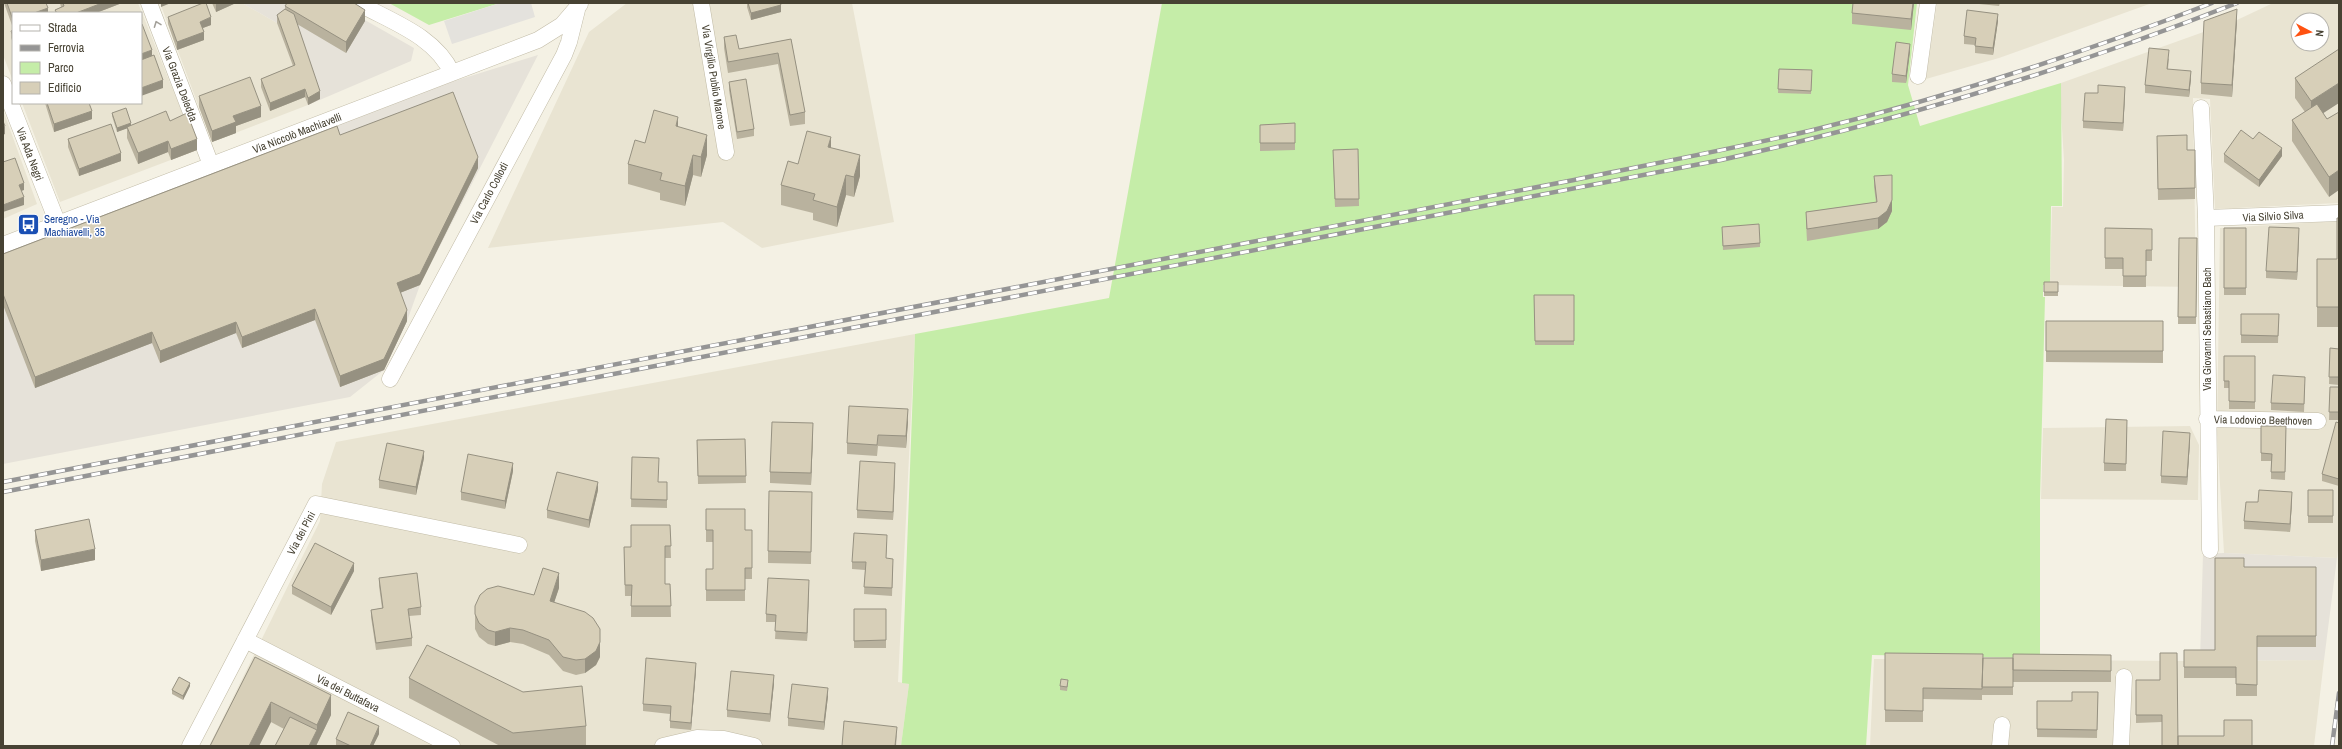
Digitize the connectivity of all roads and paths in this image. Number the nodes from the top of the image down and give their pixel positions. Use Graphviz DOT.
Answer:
graph roads {
  1 [pos="149,3"];
  2 [pos="358,3"];
  3 [pos="581,3"];
  4 [pos="702,3"];
  5 [pos="1928,3"];
  6 [pos="452,74"];
  7 [pos="1918,76"];
  8 [pos="3,84"];
  9 [pos="2200,108"];
  10 [pos="726,152"];
  11 [pos="211,165"];
  12 [pos="2339,213"];
  13 [pos="2206,218"];
  14 [pos="58,224"];
  15 [pos="3,245"];
  16 [pos="390,378"];
  17 [pos="2207,420"];
  18 [pos="2318,421"];
  19 [pos="520,545"];
  20 [pos="2210,550"];
  21 [pos="245,640"];
  22 [pos="2124,677"];
  23 [pos="2002,725"];
  24 [pos="190,746"];
  25 [pos="452,746"];
  26 [pos="664,746"];
  27 [pos="754,746"];
  28 [pos="2000,746"];
  29 [pos="2121,746"];
  11 -- 1 [label="street, Via Grazia Deledda, one-way"];
  2 -- 6 [label="street"];
  3 -- 6 [label="street, Via Niccolò Machiavelli"];
  3 -- 16 [label="street, Via Carlo Collodi"];
  4 -- 10 [label="street, Via Virgilio Publio Marone"];
  5 -- 7 [label="street"];
  6 -- 11 [label="street, Via Niccolò Machiavelli"];
  8 -- 14 [label="street, Via Ada Negri"];
  9 -- 13 [label="street, Via Giovanni Sebastiano Bach"];
  11 -- 14 [label="street, Via Niccolò Machiavelli"];
  12 -- 13 [label="street, Via Silvio Silva"];
  13 -- 17 [label="street, Via Giovanni Sebastiano Bach"];
  14 -- 15 [label="street, Via Niccolò Machiavelli"];
  17 -- 18 [label="street, Via Lodovico Beethoven"];
  17 -- 20 [label="street, Via Giovanni Sebastiano Bach"];
  19 -- 21 [label="street, Via dei Pini"];
  21 -- 24 [label="street, Via dei Pini"];
  21 -- 25 [label="street, Via dei Buttafava"];
  22 -- 29 [label="street"];
  23 -- 28 [label="street"];
  26 -- 27 [label="street"];
}
